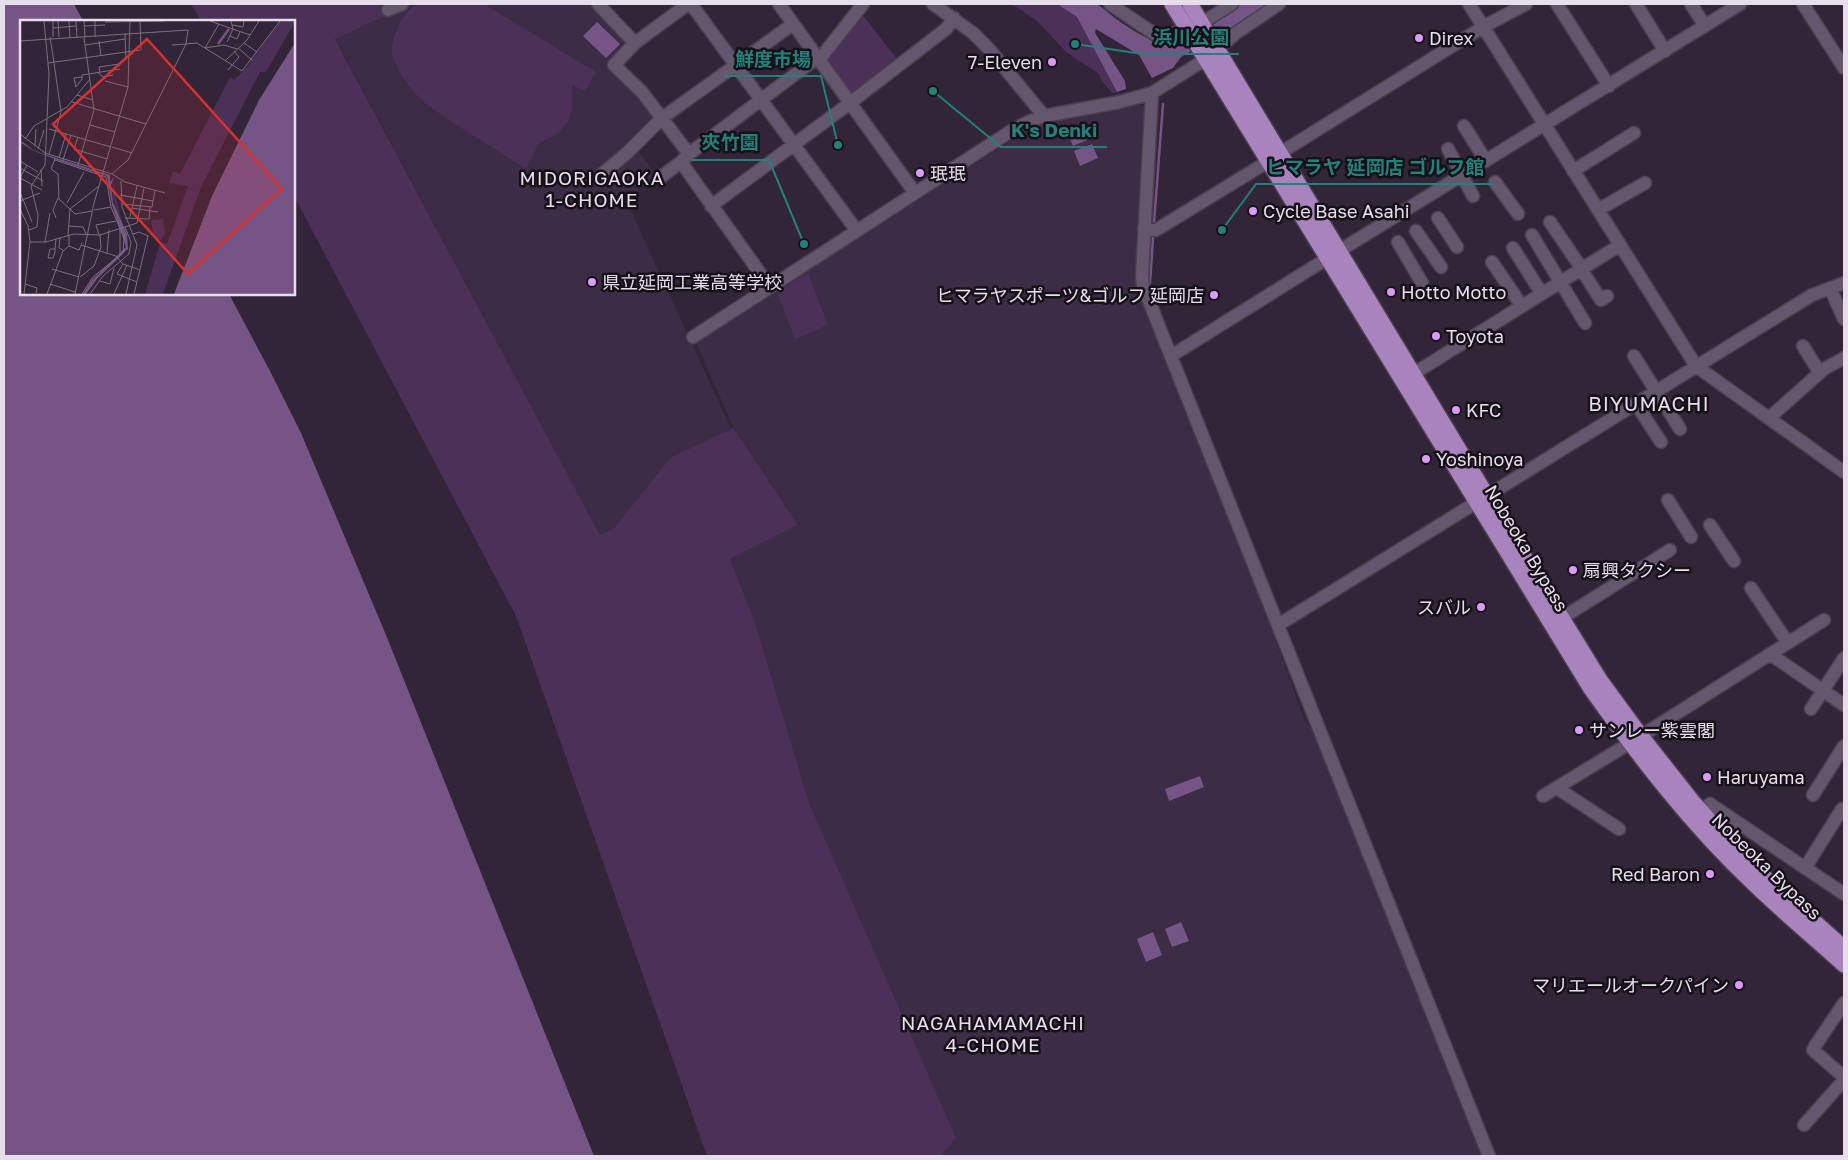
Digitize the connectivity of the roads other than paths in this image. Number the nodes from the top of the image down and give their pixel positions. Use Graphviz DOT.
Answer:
graph roads {
  1 [pos="402,4"];
  2 [pos="598,4"];
  3 [pos="689,4"];
  4 [pos="779,4"];
  5 [pos="863,4"];
  6 [pos="933,4"];
  7 [pos="1110,4"];
  8 [pos="1172,4"];
  9 [pos="1190,4"];
  10 [pos="1232,4"];
  11 [pos="1279,4"];
  12 [pos="1469,4"];
  13 [pos="1526,4"];
  14 [pos="1557,4"];
  15 [pos="1636,4"];
  16 [pos="1691,4"];
  17 [pos="1740,4"];
  18 [pos="1803,4"];
  19 [pos="1216,9"];
  20 [pos="388,10"];
  21 [pos="954,18"];
  22 [pos="793,24"];
  23 [pos="1203,24"];
  24 [pos="1705,26"];
  25 [pos="1483,27"];
  26 [pos="1189,32"];
  27 [pos="636,43"];
  28 [pos="1215,45"];
  29 [pos="1665,51"];
  30 [pos="1203,54"];
  31 [pos="818,59"];
  32 [pos="736,64"];
  33 [pos="1844,68"];
  34 [pos="1609,86"];
  35 [pos="1152,93"];
  36 [pos="760,100"];
  37 [pos="850,102"];
  38 [pos="1044,116"];
  39 [pos="662,118"];
  40 [pos="1464,126"];
  41 [pos="1545,126"];
  42 [pos="1634,133"];
  43 [pos="794,145"];
  44 [pos="1274,157"];
  45 [pos="685,158"];
  46 [pos="1448,158"];
  47 [pos="1486,161"];
  48 [pos="1573,171"];
  49 [pos="604,173"];
  50 [pos="1463,176"];
  51 [pos="661,177"];
  52 [pos="1495,182"];
  53 [pos="1645,182"];
  54 [pos="915,193"];
  55 [pos="1473,196"];
  56 [pos="712,206"];
  57 [pos="1598,210"];
  58 [pos="1518,214"];
  59 [pos="1438,218"];
  60 [pos="1550,222"];
  61 [pos="1144,229"];
  62 [pos="857,231"];
  63 [pos="1416,231"];
  64 [pos="1532,234"];
  65 [pos="1398,242"];
  66 [pos="1620,245"];
  67 [pos="1457,247"];
  68 [pos="1513,248"];
  69 [pos="1334,254"];
  70 [pos="1492,262"];
  71 [pos="1441,267"];
  72 [pos="1581,269"];
  73 [pos="1561,282"];
  74 [pos="1422,283"];
  75 [pos="1844,283"];
  76 [pos="770,287"];
  77 [pos="1830,288"];
  78 [pos="1542,294"];
  79 [pos="1607,296"];
  80 [pos="1522,306"];
  81 [pos="1844,319"];
  82 [pos="1585,323"];
  83 [pos="693,337"];
  84 [pos="1803,346"];
  85 [pos="1170,356"];
  86 [pos="1634,356"];
  87 [pos="1844,358"];
  88 [pos="1696,366"];
  89 [pos="1820,373"];
  90 [pos="1413,374"];
  91 [pos="1656,391"];
  92 [pos="1636,404"];
  93 [pos="1769,418"];
  94 [pos="1680,429"];
  95 [pos="1660,442"];
  96 [pos="1844,472"];
  97 [pos="1482,499"];
  98 [pos="1668,500"];
  99 [pos="1710,525"];
  100 [pos="1691,537"];
  101 [pos="1670,550"];
  102 [pos="1734,561"];
  103 [pos="1751,588"];
  104 [pos="1562,618"];
  105 [pos="1824,620"];
  106 [pos="1278,625"];
  107 [pos="1788,643"];
  108 [pos="1770,654"];
  109 [pos="1844,658"];
  110 [pos="1823,691"];
  111 [pos="1844,705"];
  112 [pos="1811,709"];
  113 [pos="1635,739"];
  114 [pos="1844,746"];
  115 [pos="1557,788"];
  116 [pos="1812,795"];
  117 [pos="1543,796"];
  118 [pos="1840,808"];
  119 [pos="1697,815"];
  120 [pos="1619,829"];
  121 [pos="1805,868"];
  122 [pos="1844,894"];
  123 [pos="1844,948"];
  124 [pos="1844,965"];
  125 [pos="1844,1003"];
  126 [pos="1844,1078"];
  127 [pos="1804,1125"];
  128 [pos="1489,1156"];
  1 -- 20 [label="street"];
  2 -- 27 [label="street"];
  3 -- 27 [label="street"];
  3 -- 32 [label="street"];
  4 -- 22 [label="street"];
  5 -- 31 [label="street"];
  6 -- 21 [label="street"];
  7 -- 26 [label="street"];
  8 -- 26 [label="highway, Nobeoka Bypass"];
  9 -- 23 [label="highway, Nobeoka Bypass"];
  10 -- 19 [label="street"];
  11 -- 28 [label="street"];
  12 -- 25 [label="street"];
  13 -- 25 [label="street"];
  14 -- 34 [label="street"];
  15 -- 29 [label="street"];
  16 -- 24 [label="street"];
  17 -- 24 [label="street"];
  18 -- 33 [label="street"];
  19 -- 23 [label="street"];
  21 -- 37 [label="street"];
  21 -- 38 [label="street"];
  22 -- 31 [label="street"];
  22 -- 32 [label="street"];
  23 -- 26 [label="street"];
  23 -- 28 [label="highway, Nobeoka Bypass"];
  24 -- 29 [label="street"];
  25 -- 41 [label="street"];
  25 -- 44 [label="street"];
  26 -- 30 [label="highway, Nobeoka Bypass"];
  27 -- 39 [label="street"];
  28 -- 30 [label="street"];
  28 -- 44 [label="highway, Nobeoka Bypass"];
  29 -- 34 [label="street"];
  30 -- 35 [label="street"];
  30 -- 44 [label="highway, Nobeoka Bypass"];
  31 -- 36 [label="street"];
  31 -- 37 [label="street"];
  32 -- 36 [label="street"];
  32 -- 39 [label="street"];
  34 -- 41 [label="street"];
  35 -- 38 [label="street"];
  35 -- 61 [label="street"];
  36 -- 43 [label="street"];
  36 -- 45 [label="street"];
  37 -- 43 [label="street"];
  37 -- 54 [label="street"];
  38 -- 54 [label="street"];
  39 -- 45 [label="street"];
  39 -- 49 [label="street"];
  40 -- 47 [label="street"];
  41 -- 47 [label="street"];
  41 -- 48 [label="street"];
  42 -- 48 [label="street"];
  43 -- 56 [label="street"];
  43 -- 62 [label="street"];
  44 -- 61 [label="street"];
  44 -- 69 [label="highway, Nobeoka Bypass"];
  45 -- 51 [label="street"];
  45 -- 56 [label="street"];
  46 -- 50 [label="street"];
  47 -- 50 [label="street"];
  48 -- 57 [label="street"];
  50 -- 55 [label="street"];
  50 -- 69 [label="street"];
  52 -- 58 [label="street"];
  53 -- 57 [label="street"];
  54 -- 62 [label="street"];
  56 -- 76 [label="street"];
  57 -- 66 [label="street"];
  59 -- 67 [label="street"];
  60 -- 72 [label="street"];
  61 -- 85 [label="street"];
  62 -- 76 [label="street"];
  63 -- 71 [label="street"];
  64 -- 73 [label="street"];
  65 -- 74 [label="street"];
  66 -- 72 [label="street"];
  66 -- 88 [label="street"];
  68 -- 78 [label="street"];
  69 -- 85 [label="street"];
  69 -- 90 [label="highway, Nobeoka Bypass"];
  69 -- 97 [label="highway, Nobeoka Bypass"];
  70 -- 80 [label="street"];
  72 -- 73 [label="street"];
  72 -- 79 [label="street"];
  73 -- 78 [label="street"];
  73 -- 82 [label="street"];
  75 -- 77 [label="street"];
  76 -- 83 [label="street"];
  77 -- 81 [label="street"];
  77 -- 88 [label="street"];
  78 -- 80 [label="street"];
  80 -- 90 [label="street"];
  84 -- 89 [label="street"];
  85 -- 106 [label="street"];
  86 -- 91 [label="street"];
  87 -- 89 [label="street"];
  88 -- 91 [label="street"];
  88 -- 93 [label="street"];
  89 -- 93 [label="street"];
  90 -- 97 [label="highway, Nobeoka Bypass"];
  91 -- 92 [label="street"];
  91 -- 94 [label="street"];
  92 -- 95 [label="street"];
  92 -- 97 [label="street"];
  93 -- 96 [label="street"];
  97 -- 104 [label="highway, Nobeoka Bypass"];
  97 -- 106 [label="street"];
  97 -- 113 [label="highway, Nobeoka Bypass"];
  98 -- 100 [label="street"];
  99 -- 102 [label="street"];
  101 -- 104 [label="street"];
  103 -- 107 [label="street"];
  104 -- 113 [label="highway, Nobeoka Bypass"];
  105 -- 107 [label="street"];
  106 -- 128 [label="street"];
  107 -- 108 [label="street"];
  108 -- 110 [label="street"];
  108 -- 113 [label="street"];
  109 -- 110 [label="street"];
  110 -- 111 [label="street"];
  110 -- 112 [label="street"];
  113 -- 115 [label="street"];
  113 -- 119 [label="highway, Nobeoka Bypass"];
  114 -- 116 [label="street"];
  115 -- 117 [label="street"];
  115 -- 120 [label="street"];
  118 -- 121 [label="street"];
  119 -- 121 [label="street"];
  119 -- 123 [label="highway, Nobeoka Bypass"];
  119 -- 124 [label="highway, Nobeoka Bypass"];
  121 -- 122 [label="street"];
  125 -- 126 [label="street"];
  126 -- 127 [label="street"];
}
